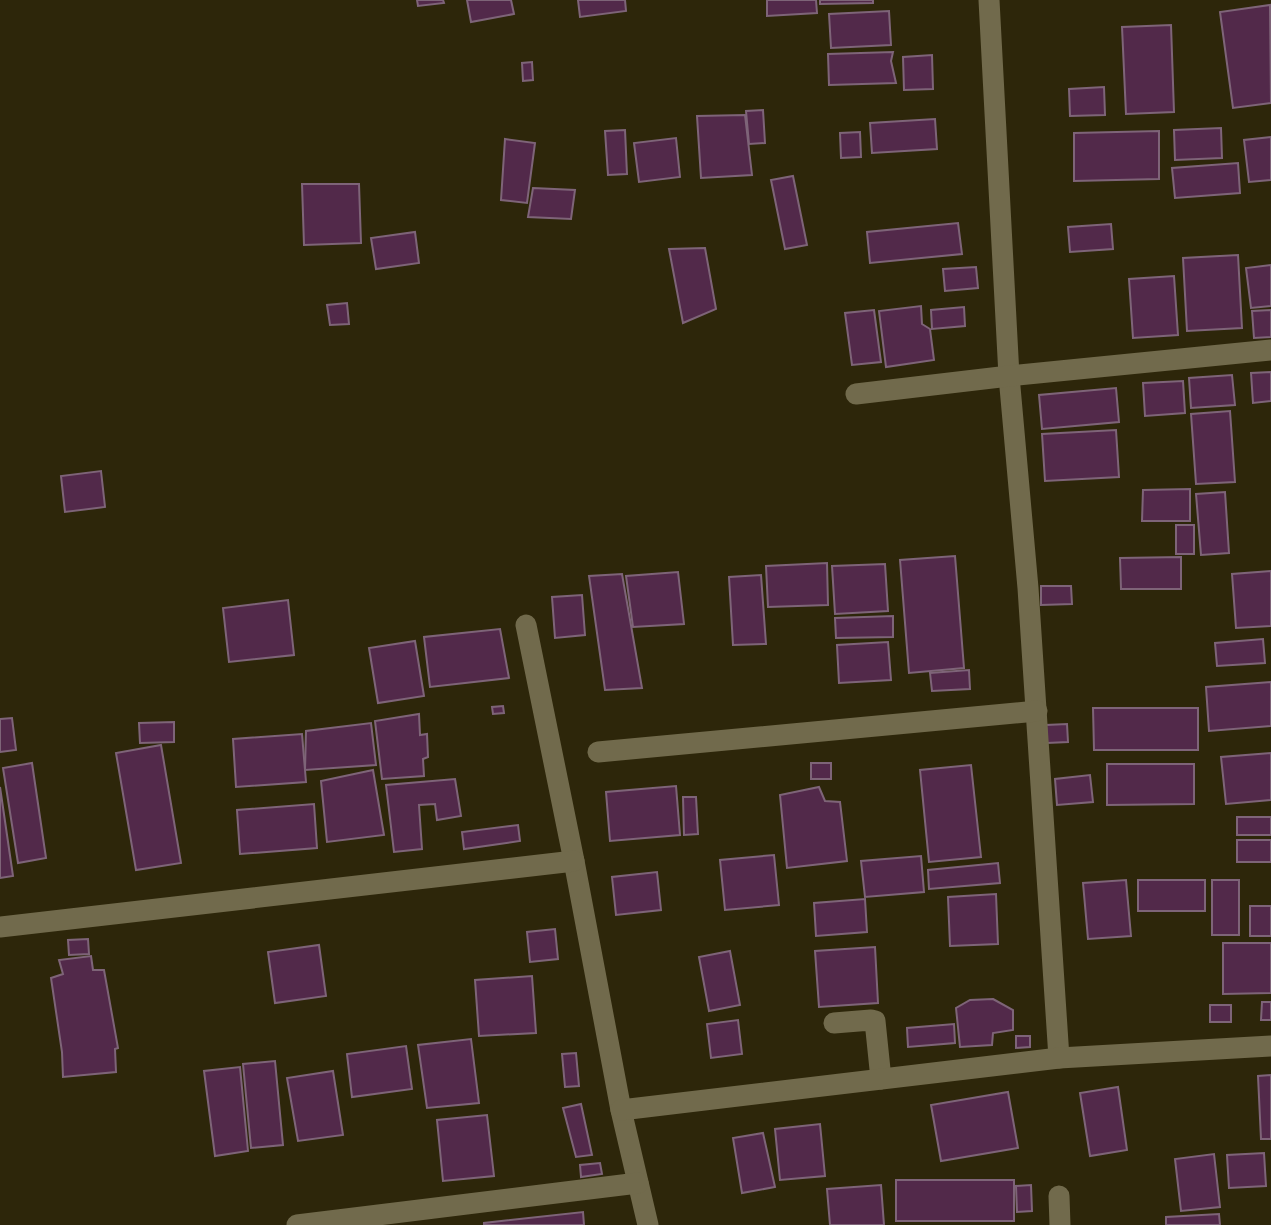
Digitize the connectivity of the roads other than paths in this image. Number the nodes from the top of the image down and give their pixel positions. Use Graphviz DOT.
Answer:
graph roads {
  1 [pos="989,0"];
  2 [pos="1271,350"];
  3 [pos="1009,376"];
  4 [pos="856,394"];
  5 [pos="526,625"];
  6 [pos="1037,711"];
  7 [pos="598,752"];
  8 [pos="574,861"];
  9 [pos="0,927"];
  10 [pos="834,1023"];
  11 [pos="1271,1046"];
  12 [pos="1059,1058"];
  13 [pos="881,1079"];
  14 [pos="621,1110"];
  15 [pos="638,1183"];
  16 [pos="1059,1196"];
  17 [pos="297,1225"];
  18 [pos="648,1225"];
  19 [pos="1060,1225"];
  1 -- 3 [label="street"];
  2 -- 3 [label="street"];
  3 -- 4 [label="street"];
  3 -- 6 [label="street"];
  5 -- 8 [label="street"];
  6 -- 7 [label="street"];
  6 -- 12 [label="street"];
  8 -- 9 [label="street"];
  8 -- 14 [label="street"];
  10 -- 13 [label="street"];
  11 -- 12 [label="street"];
  12 -- 13 [label="street"];
  13 -- 14 [label="street"];
  14 -- 15 [label="street"];
  15 -- 17 [label="street"];
  15 -- 18 [label="street"];
  16 -- 19 [label="street"];
}
